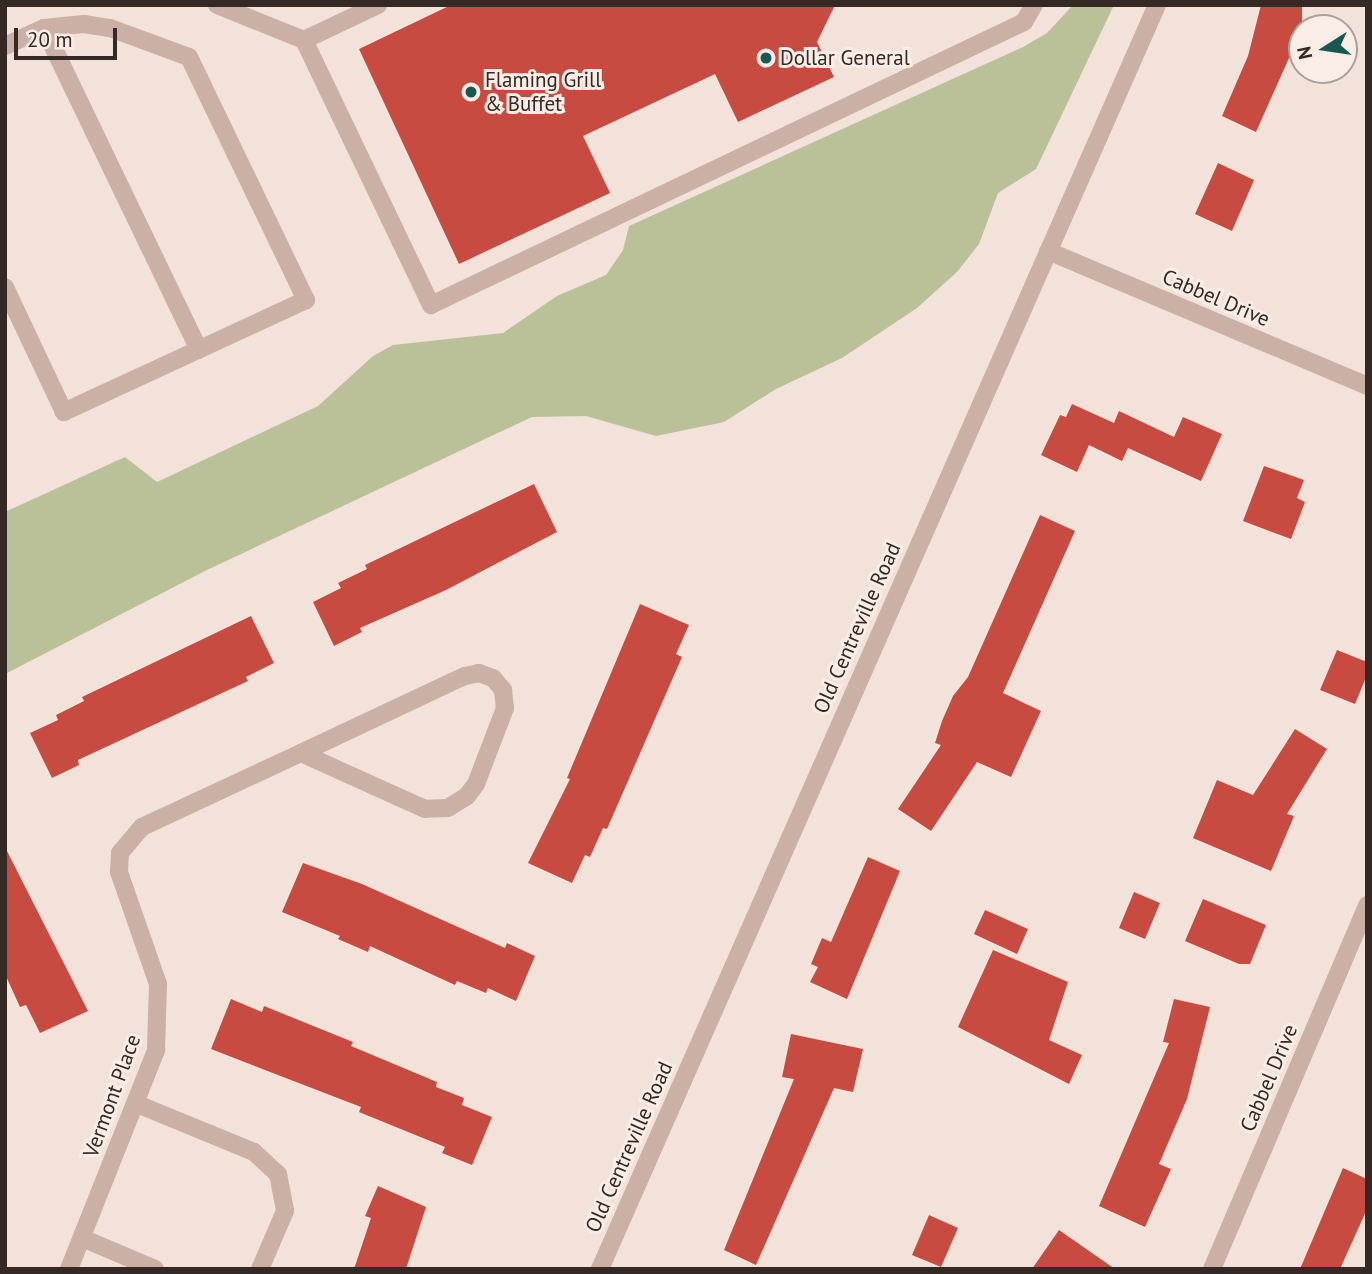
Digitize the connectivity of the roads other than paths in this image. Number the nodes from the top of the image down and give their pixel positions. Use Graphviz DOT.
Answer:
graph roads {
  1 [pos="217,5"];
  2 [pos="378,5"];
  3 [pos="1034,5"];
  4 [pos="1157,5"];
  5 [pos="44,28"];
  6 [pos="304,40"];
  7 [pos="5,46"];
  8 [pos="1048,251"];
  9 [pos="5,287"];
  10 [pos="199,350"];
  11 [pos="1367,386"];
  12 [pos="300,753"];
  13 [pos="1367,905"];
  14 [pos="137,1104"];
  15 [pos="82,1238"];
  16 [pos="69,1269"];
  17 [pos="155,1269"];
  18 [pos="260,1269"];
  19 [pos="600,1269"];
  20 [pos="1212,1269"];
  1 -- 6 [label="street"];
  2 -- 6 [label="street"];
  3 -- 6 [label="street"];
  4 -- 8 [label="street, Old Centreville Road"];
  5 -- 7 [label="street"];
  5 -- 10 [label="street"];
  5 -- 10 [label="street"];
  8 -- 11 [label="street, Cabbel Drive"];
  8 -- 19 [label="street, Old Centreville Road"];
  9 -- 10 [label="street"];
  12 -- 12 [label="street, Vermont Place"];
  12 -- 14 [label="street, Vermont Place"];
  13 -- 20 [label="street, Cabbel Drive"];
  14 -- 15 [label="street, Vermont Place"];
  14 -- 18 [label="street"];
  15 -- 16 [label="street, Vermont Place"];
  15 -- 17 [label="street"];
}
